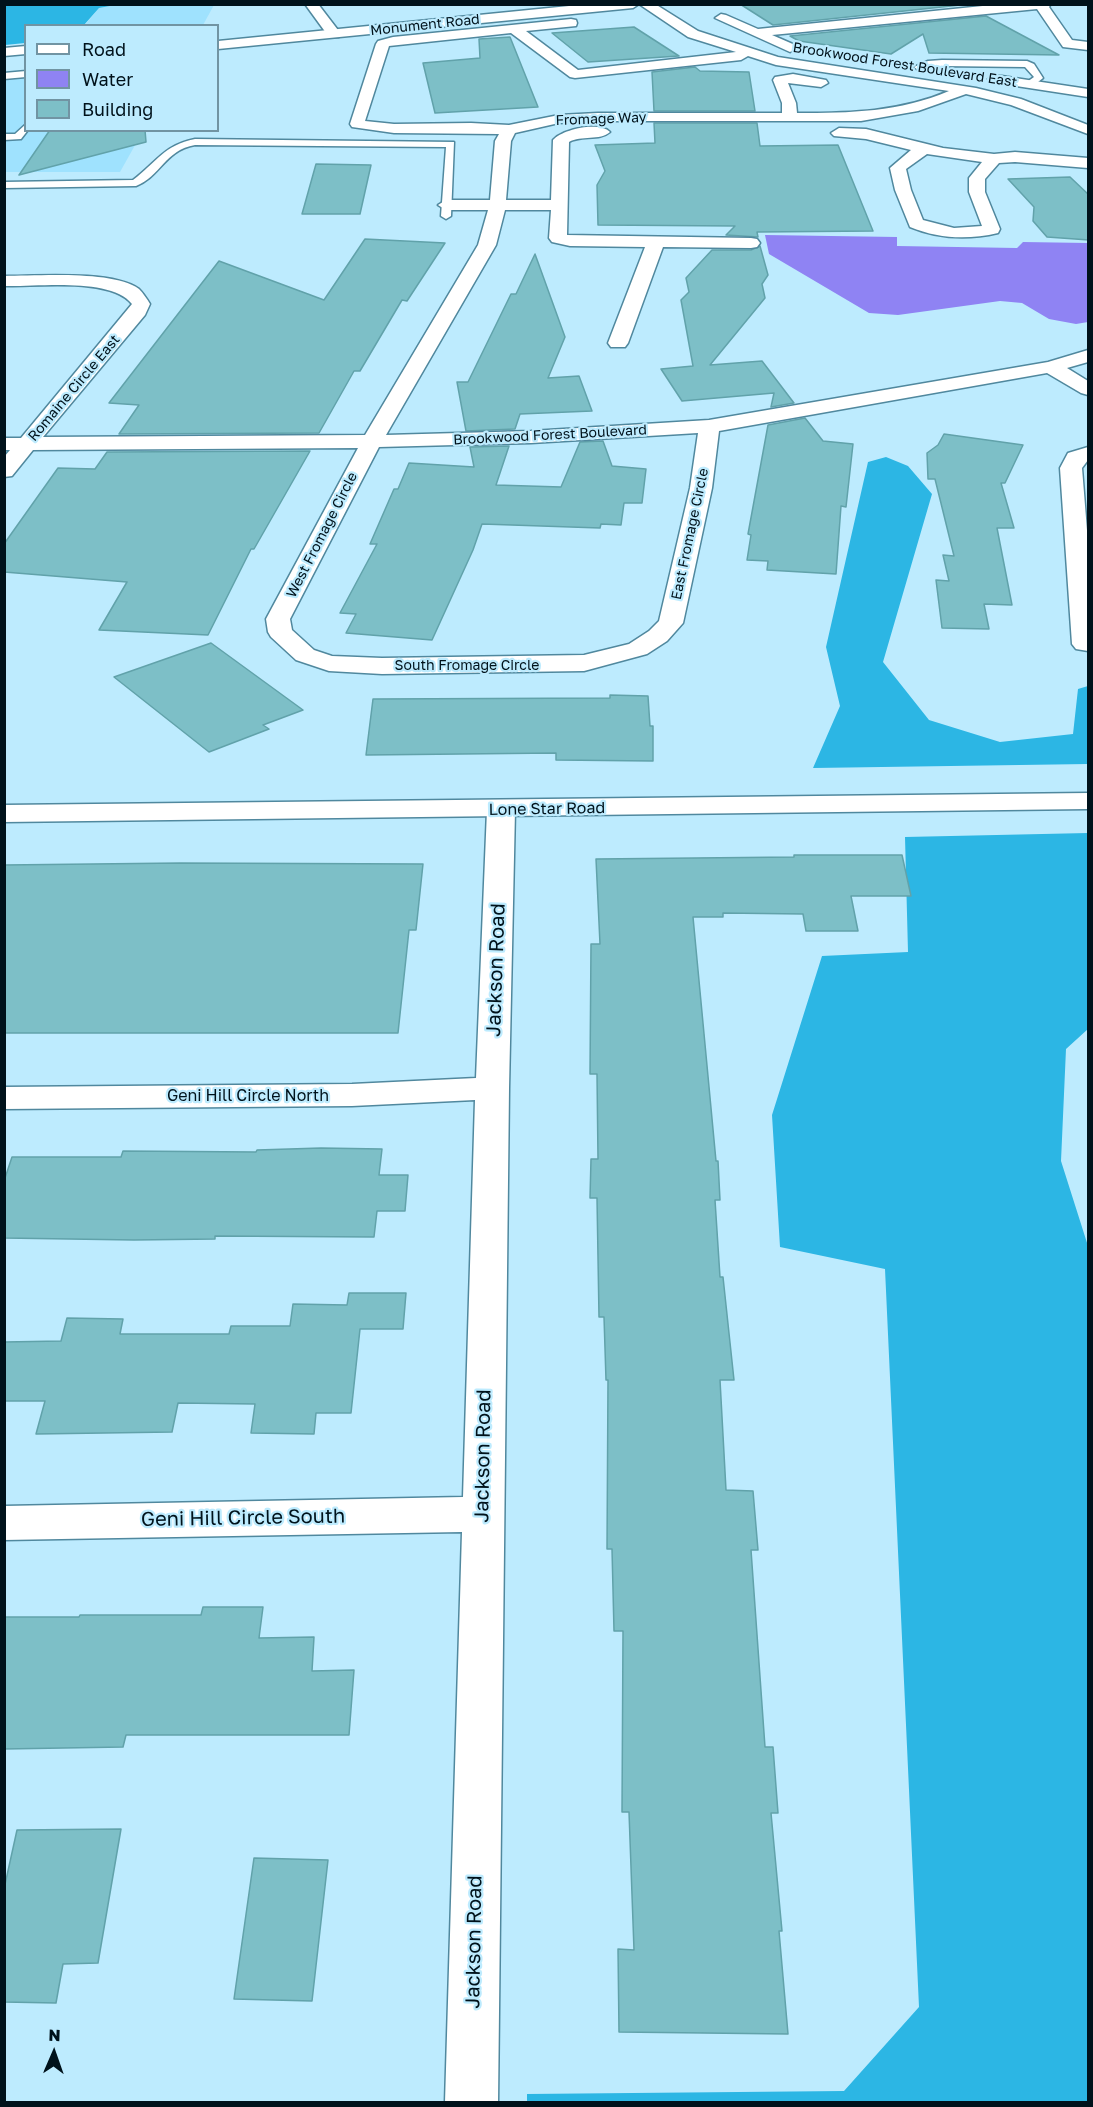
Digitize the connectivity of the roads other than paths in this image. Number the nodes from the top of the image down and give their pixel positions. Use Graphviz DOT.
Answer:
graph roads {
  1 [pos="311,4"];
  2 [pos="500,4"];
  3 [pos="633,4"];
  4 [pos="645,4"];
  5 [pos="1043,5"];
  6 [pos="721,18"];
  7 [pos="324,21"];
  8 [pos="571,23"];
  9 [pos="514,28"];
  10 [pos="241,29"];
  11 [pos="334,33"];
  12 [pos="758,33"];
  13 [pos="219,45"];
  14 [pos="1089,46"];
  15 [pos="787,48"];
  16 [pos="24,50"];
  17 [pos="809,51"];
  18 [pos="4,52"];
  19 [pos="753,55"];
  20 [pos="853,57"];
  21 [pos="24,63"];
  22 [pos="4,65"];
  23 [pos="24,74"];
  24 [pos="4,76"];
  25 [pos="837,86"];
  26 [pos="962,91"];
  27 [pos="1085,96"];
  28 [pos="858,102"];
  29 [pos="790,110"];
  30 [pos="1058,116"];
  31 [pos="24,130"];
  32 [pos="510,130"];
  33 [pos="1089,130"];
  34 [pos="4,137"];
  35 [pos="924,149"];
  36 [pos="994,159"];
  37 [pos="1089,163"];
  38 [pos="1054,165"];
  39 [pos="1089,172"];
  40 [pos="4,185"];
  41 [pos="497,205"];
  42 [pos="560,205"];
  43 [pos="446,211"];
  44 [pos="656,242"];
  45 [pos="751,243"];
  46 [pos="4,281"];
  47 [pos="618,343"];
  48 [pos="1089,356"];
  49 [pos="1050,367"];
  50 [pos="1089,389"];
  51 [pos="709,426"];
  52 [pos="374,441"];
  53 [pos="4,444"];
  54 [pos="27,444"];
  55 [pos="1089,453"];
  56 [pos="4,471"];
  57 [pos="280,632"];
  58 [pos="658,636"];
  59 [pos="1085,644"];
  60 [pos="1089,801"];
  61 [pos="501,810"];
  62 [pos="4,814"];
  63 [pos="492,1088"];
  64 [pos="4,1098"];
  65 [pos="482,1514"];
  66 [pos="4,1523"];
  67 [pos="471,2103"];
  1 -- 7 [label="street"];
  2 -- 7 [label="street, Monument Road"];
  3 -- 11 [label="street, Monument Road"];
  4 -- 19 [label="street"];
  5 -- 12 [label="street, Brookwood Forest Boulevard East"];
  5 -- 14 [label="street, Brookwood Forest Boulevard East"];
  6 -- 12 [label="street"];
  7 -- 10 [label="street, Monument Road"];
  7 -- 11 [label="street"];
  8 -- 9 [label="street"];
  9 -- 19 [label="street"];
  9 -- 32 [label="street, Fromage Way"];
  11 -- 13 [label="street, Monument Road"];
  12 -- 15 [label="street, Brookwood Forest Boulevard East"];
  15 -- 17 [label="street, Brookwood Forest Boulevard East"];
  15 -- 19 [label="street"];
  16 -- 18 [label="street"];
  19 -- 26 [label="street"];
  20 -- 27 [label="street, Brookwood Forest Boulevard East"];
  21 -- 22 [label="street"];
  23 -- 24 [label="lane"];
  25 -- 29 [label="street"];
  26 -- 29 [label="street, Fromage Way"];
  26 -- 30 [label="street"];
  27 -- 30 [label="street"];
  28 -- 29 [label="street"];
  29 -- 32 [label="street, Fromage Way"];
  30 -- 33 [label="street"];
  31 -- 34 [label="lane"];
  32 -- 41 [label="street"];
  35 -- 36 [label="street"];
  35 -- 36 [label="street"];
  35 -- 42 [label="street"];
  36 -- 38 [label="street"];
  37 -- 38 [label="street"];
  38 -- 39 [label="street"];
  40 -- 43 [label="lane"];
  41 -- 42 [label="street"];
  41 -- 43 [label="street"];
  41 -- 52 [label="street"];
  42 -- 44 [label="street"];
  44 -- 45 [label="street"];
  44 -- 47 [label="street"];
  46 -- 54 [label="street, Romaine Circle East"];
  48 -- 49 [label="street, Brookwood Forest Boulevard"];
  49 -- 50 [label="street"];
  49 -- 51 [label="street, Brookwood Forest Boulevard"];
  51 -- 52 [label="street, Brookwood Forest Boulevard"];
  51 -- 58 [label="street, East Fromage Circle"];
  52 -- 54 [label="street, Brookwood Forest Boulevard"];
  52 -- 57 [label="street, West Fromage Circle"];
  53 -- 54 [label="street, Brookwood Forest Boulevard"];
  54 -- 56 [label="street, Romaine Circle East"];
  55 -- 59 [label="street"];
  57 -- 58 [label="street, South Fromage Circle"];
  60 -- 61 [label="street, Lone Star Road"];
  61 -- 62 [label="street, Lone Star Road"];
  61 -- 63 [label="street, Jackson Road"];
  63 -- 64 [label="street, Geni Hill Circle North"];
  63 -- 65 [label="street, Jackson Road"];
  65 -- 66 [label="street, Geni Hill Circle South"];
  65 -- 67 [label="street, Jackson Road"];
}
